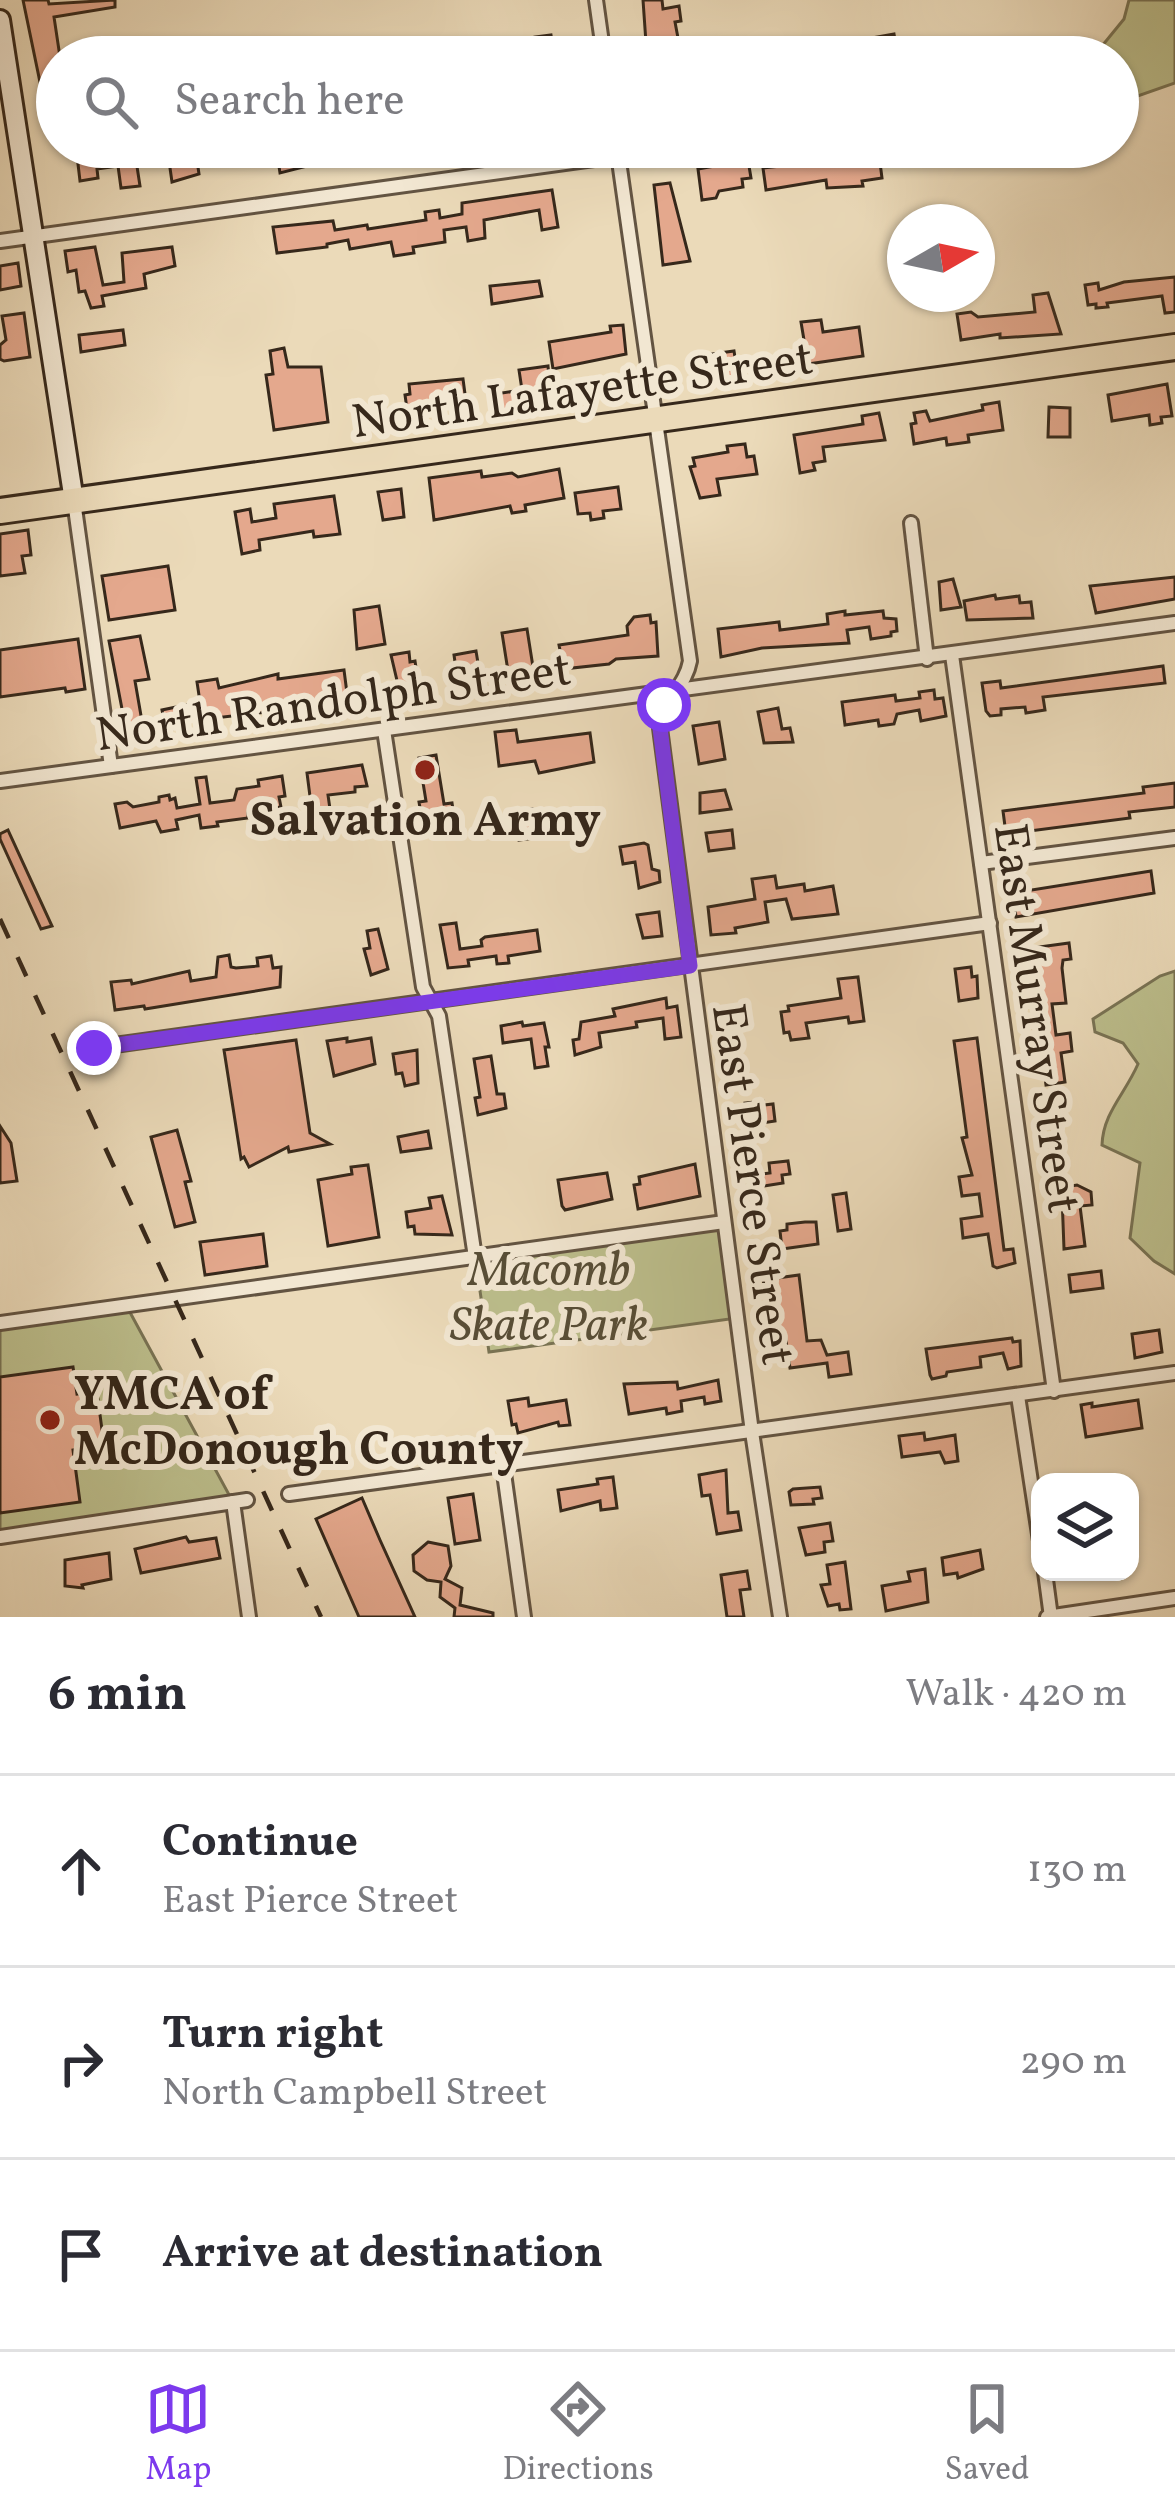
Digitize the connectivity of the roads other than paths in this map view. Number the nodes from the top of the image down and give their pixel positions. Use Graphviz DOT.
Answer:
graph roads {
  1 [pos="596,0"];
  2 [pos="0,20"];
  3 [pos="601,36"];
  4 [pos="505,168"];
  5 [pos="619,168"];
  6 [pos="31,236"];
  7 [pos="0,241"];
  8 [pos="1175,347"];
  9 [pos="656,421"];
  10 [pos="74,501"];
  11 [pos="0,512"];
  12 [pos="911,523"];
  13 [pos="1175,623"];
  14 [pos="952,655"];
  15 [pos="927,658"];
  16 [pos="673,692"];
  17 [pos="384,730"];
  18 [pos="111,766"];
  19 [pos="0,781"];
  20 [pos="1175,838"];
  21 [pos="981,863"];
  22 [pos="990,923"];
  23 [pos="690,966"];
  24 [pos="430,1001"];
  25 [pos="94,1048"];
  26 [pos="724,1222"];
  27 [pos="476,1257"];
  28 [pos="0,1323"];
  29 [pos="1175,1372"];
  30 [pos="1054,1390"];
  31 [pos="1018,1396"];
  32 [pos="752,1432"];
  33 [pos="502,1466"];
  34 [pos="1031,1482"];
  35 [pos="289,1494"];
  36 [pos="0,1538"];
  37 [pos="1046,1581"];
  38 [pos="1175,1598"];
  39 [pos="250,1617"];
  40 [pos="524,1617"];
  41 [pos="780,1617"];
  42 [pos="1050,1617"];
  1 -- 3 [label="street"];
  2 -- 6 [label="street"];
  4 -- 6 [label="street"];
  5 -- 9 [label="street, East Pierce Street"];
  6 -- 7 [label="street"];
  6 -- 10 [label="street"];
  8 -- 9 [label="highway, North Lafayette Street"];
  9 -- 10 [label="highway, North Lafayette Street"];
  9 -- 16 [label="street, East Pierce Street"];
  10 -- 11 [label="highway, North Lafayette Street"];
  10 -- 18 [label="street"];
  12 -- 15 [label="street"];
  13 -- 14 [label="street, North Randolph Street"];
  14 -- 15 [label="street, North Randolph Street"];
  14 -- 21 [label="street, East Murray Street"];
  15 -- 16 [label="street, North Randolph Street"];
  16 -- 17 [label="street, North Randolph Street"];
  16 -- 23 [label="street, East Pierce Street"];
  17 -- 18 [label="street, North Randolph Street"];
  17 -- 24 [label="street"];
  18 -- 19 [label="street, North Randolph Street"];
  20 -- 21 [label="street"];
  21 -- 22 [label="street, East Murray Street"];
  22 -- 23 [label="street"];
  22 -- 30 [label="street, East Murray Street"];
  23 -- 24 [label="street"];
  23 -- 26 [label="street, East Pierce Street"];
  24 -- 25 [label="street"];
  24 -- 27 [label="street"];
  26 -- 27 [label="street"];
  26 -- 32 [label="street, East Pierce Street"];
  27 -- 28 [label="street"];
  29 -- 30 [label="street"];
  30 -- 31 [label="street"];
  31 -- 32 [label="street"];
  31 -- 34 [label="street"];
  32 -- 33 [label="street"];
  32 -- 41 [label="street, East Pierce Street"];
  33 -- 35 [label="street"];
  33 -- 40 [label="street"];
  36 -- 39 [label="street"];
  37 -- 42 [label="street"];
  38 -- 42 [label="street"];
}
